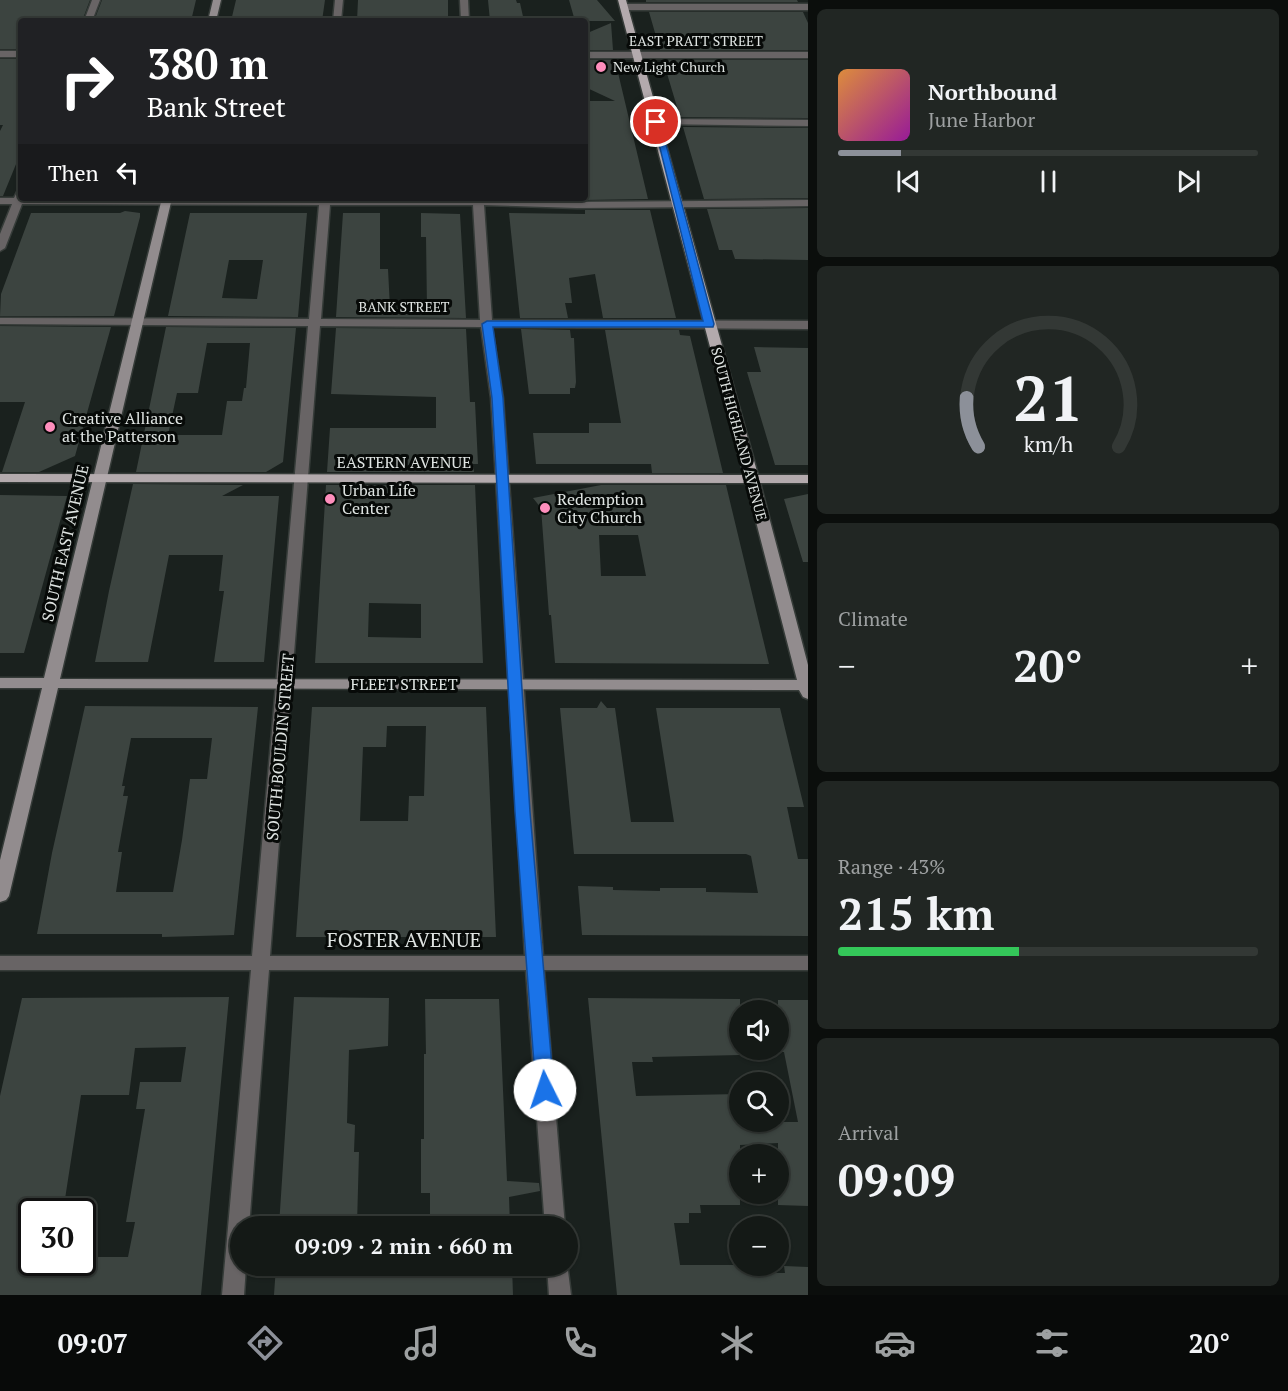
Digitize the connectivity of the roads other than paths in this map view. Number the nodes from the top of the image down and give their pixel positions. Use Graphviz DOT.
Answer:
graph roads {
  1 [pos="96,0"];
  2 [pos="217,0"];
  3 [pos="339,0"];
  4 [pos="464,0"];
  5 [pos="623,4"];
  6 [pos="808,7"];
  7 [pos="89,18"];
  8 [pos="213,18"];
  9 [pos="337,18"];
  10 [pos="465,18"];
  11 [pos="0,54"];
  12 [pos="18,54"];
  13 [pos="588,55"];
  14 [pos="638,55"];
  15 [pos="808,55"];
  16 [pos="656,122"];
  17 [pos="808,123"];
  18 [pos="18,197"];
  19 [pos="0,201"];
  20 [pos="18,201"];
  21 [pos="167,201"];
  22 [pos="325,201"];
  23 [pos="478,201"];
  24 [pos="518,201"];
  25 [pos="808,203"];
  26 [pos="678,205"];
  27 [pos="0,248"];
  28 [pos="0,321"];
  29 [pos="136,322"];
  30 [pos="315,322"];
  31 [pos="487,324"];
  32 [pos="709,324"];
  33 [pos="808,325"];
  34 [pos="0,478"];
  35 [pos="99,478"];
  36 [pos="302,478"];
  37 [pos="502,479"];
  38 [pos="752,479"];
  39 [pos="808,479"];
  40 [pos="0,683"];
  41 [pos="50,683"];
  42 [pos="285,684"];
  43 [pos="516,684"];
  44 [pos="807,688"];
  45 [pos="0,896"];
  46 [pos="536,962"];
  47 [pos="0,963"];
  48 [pos="262,963"];
  49 [pos="808,963"];
  50 [pos="554,1216"];
  51 [pos="559,1276"];
  52 [pos="233,1295"];
  53 [pos="560,1295"];
  1 -- 7 [label="street"];
  2 -- 8 [label="street"];
  3 -- 9 [label="street"];
  4 -- 10 [label="street"];
  5 -- 6 [label="street"];
  5 -- 14 [label="main road, SOUTH HIGHLAND AVENUE"];
  11 -- 12 [label="street"];
  13 -- 14 [label="street, EAST PRATT STREET"];
  14 -- 15 [label="street, EAST PRATT STREET"];
  14 -- 16 [label="main road, SOUTH HIGHLAND AVENUE"];
  16 -- 17 [label="street"];
  16 -- 26 [label="main road, SOUTH HIGHLAND AVENUE"];
  18 -- 19 [label="street"];
  20 -- 27 [label="street"];
  21 -- 29 [label="street, SOUTH EAST AVENUE"];
  22 -- 30 [label="street, SOUTH BOULDIN STREET"];
  23 -- 31 [label="street"];
  24 -- 26 [label="street"];
  25 -- 26 [label="street"];
  26 -- 32 [label="main road, SOUTH HIGHLAND AVENUE"];
  28 -- 29 [label="street, BANK STREET"];
  29 -- 30 [label="street, BANK STREET"];
  29 -- 35 [label="street, SOUTH EAST AVENUE"];
  30 -- 31 [label="street, BANK STREET"];
  30 -- 36 [label="street, SOUTH BOULDIN STREET"];
  31 -- 32 [label="street, BANK STREET"];
  31 -- 37 [label="street"];
  32 -- 33 [label="street, BANK STREET"];
  32 -- 38 [label="main road, SOUTH HIGHLAND AVENUE"];
  34 -- 35 [label="main road, EASTERN AVENUE"];
  35 -- 36 [label="main road, EASTERN AVENUE"];
  35 -- 41 [label="street, SOUTH EAST AVENUE"];
  36 -- 37 [label="main road, EASTERN AVENUE"];
  36 -- 42 [label="street, SOUTH BOULDIN STREET"];
  37 -- 38 [label="main road, EASTERN AVENUE"];
  37 -- 43 [label="street"];
  38 -- 39 [label="main road, EASTERN AVENUE"];
  38 -- 44 [label="street, SOUTH HIGHLAND AVENUE"];
  40 -- 41 [label="street, FLEET STREET"];
  41 -- 42 [label="street, FLEET STREET"];
  41 -- 45 [label="street, SOUTH EAST AVENUE"];
  42 -- 43 [label="street, FLEET STREET"];
  42 -- 48 [label="street, SOUTH BOULDIN STREET"];
  43 -- 44 [label="street, FLEET STREET"];
  43 -- 46 [label="street"];
  46 -- 48 [label="street, FOSTER AVENUE"];
  46 -- 49 [label="street, FOSTER AVENUE"];
  46 -- 50 [label="street"];
  47 -- 48 [label="street, FOSTER AVENUE"];
  48 -- 52 [label="street, SOUTH BOULDIN STREET"];
  51 -- 53 [label="street"];
}
